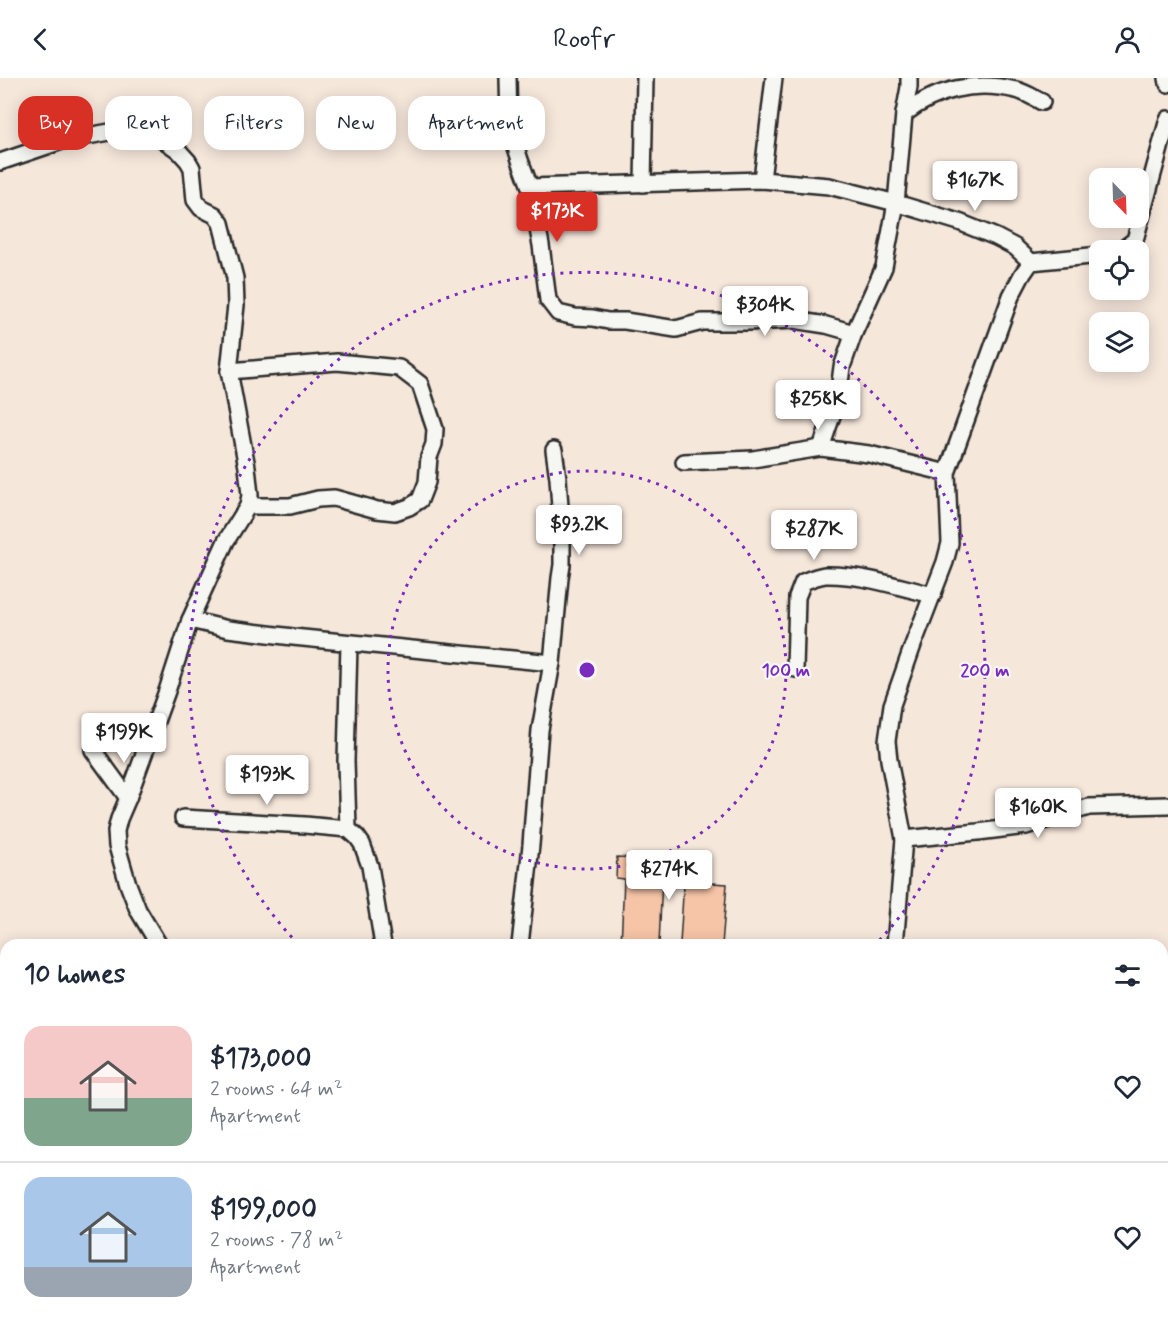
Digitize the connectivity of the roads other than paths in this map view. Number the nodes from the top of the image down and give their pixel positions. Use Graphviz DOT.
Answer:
graph roads {
  1 [pos="508,78"];
  2 [pos="645,78"];
  3 [pos="774,78"];
  4 [pos="909,78"];
  5 [pos="1167,78"];
  6 [pos="1168,84"];
  7 [pos="1042,102"];
  8 [pos="903,114"];
  9 [pos="1168,119"];
  10 [pos="0,162"];
  11 [pos="762,180"];
  12 [pos="643,184"];
  13 [pos="530,186"];
  14 [pos="896,202"];
  15 [pos="1135,240"];
  16 [pos="1089,256"];
  17 [pos="1031,262"];
  18 [pos="854,333"];
  19 [pos="229,371"];
  20 [pos="821,448"];
  21 [pos="554,450"];
  22 [pos="684,462"];
  23 [pos="947,473"];
  24 [pos="248,506"];
  25 [pos="933,595"];
  26 [pos="190,620"];
  27 [pos="348,644"];
  28 [pos="552,663"];
  29 [pos="795,669"];
  30 [pos="93,750"];
  31 [pos="128,798"];
  32 [pos="1168,806"];
  33 [pos="183,818"];
  34 [pos="348,829"];
  35 [pos="904,839"];
  36 [pos="155,939"];
  37 [pos="381,939"];
  38 [pos="521,939"];
  39 [pos="896,939"];
  1 -- 13 [label="street"];
  2 -- 12 [label="street"];
  3 -- 11 [label="street"];
  4 -- 8 [label="street"];
  5 -- 6 [label="street"];
  7 -- 8 [label="street"];
  8 -- 14 [label="street"];
  9 -- 15 [label="street"];
  10 -- 19 [label="street"];
  11 -- 12 [label="street"];
  11 -- 14 [label="street"];
  12 -- 13 [label="street"];
  13 -- 18 [label="street"];
  14 -- 17 [label="street"];
  14 -- 18 [label="street"];
  16 -- 17 [label="street"];
  17 -- 23 [label="street"];
  18 -- 20 [label="street"];
  19 -- 24 [label="street"];
  19 -- 24 [label="street"];
  20 -- 22 [label="street"];
  20 -- 23 [label="street"];
  21 -- 28 [label="street"];
  23 -- 25 [label="street"];
  24 -- 26 [label="street"];
  25 -- 29 [label="street"];
  25 -- 35 [label="street"];
  26 -- 27 [label="street"];
  26 -- 31 [label="street"];
  27 -- 28 [label="street"];
  27 -- 34 [label="street"];
  28 -- 38 [label="street"];
  30 -- 31 [label="street"];
  31 -- 36 [label="street"];
  32 -- 35 [label="street"];
  33 -- 34 [label="street"];
  34 -- 37 [label="street"];
  35 -- 39 [label="street"];
}
